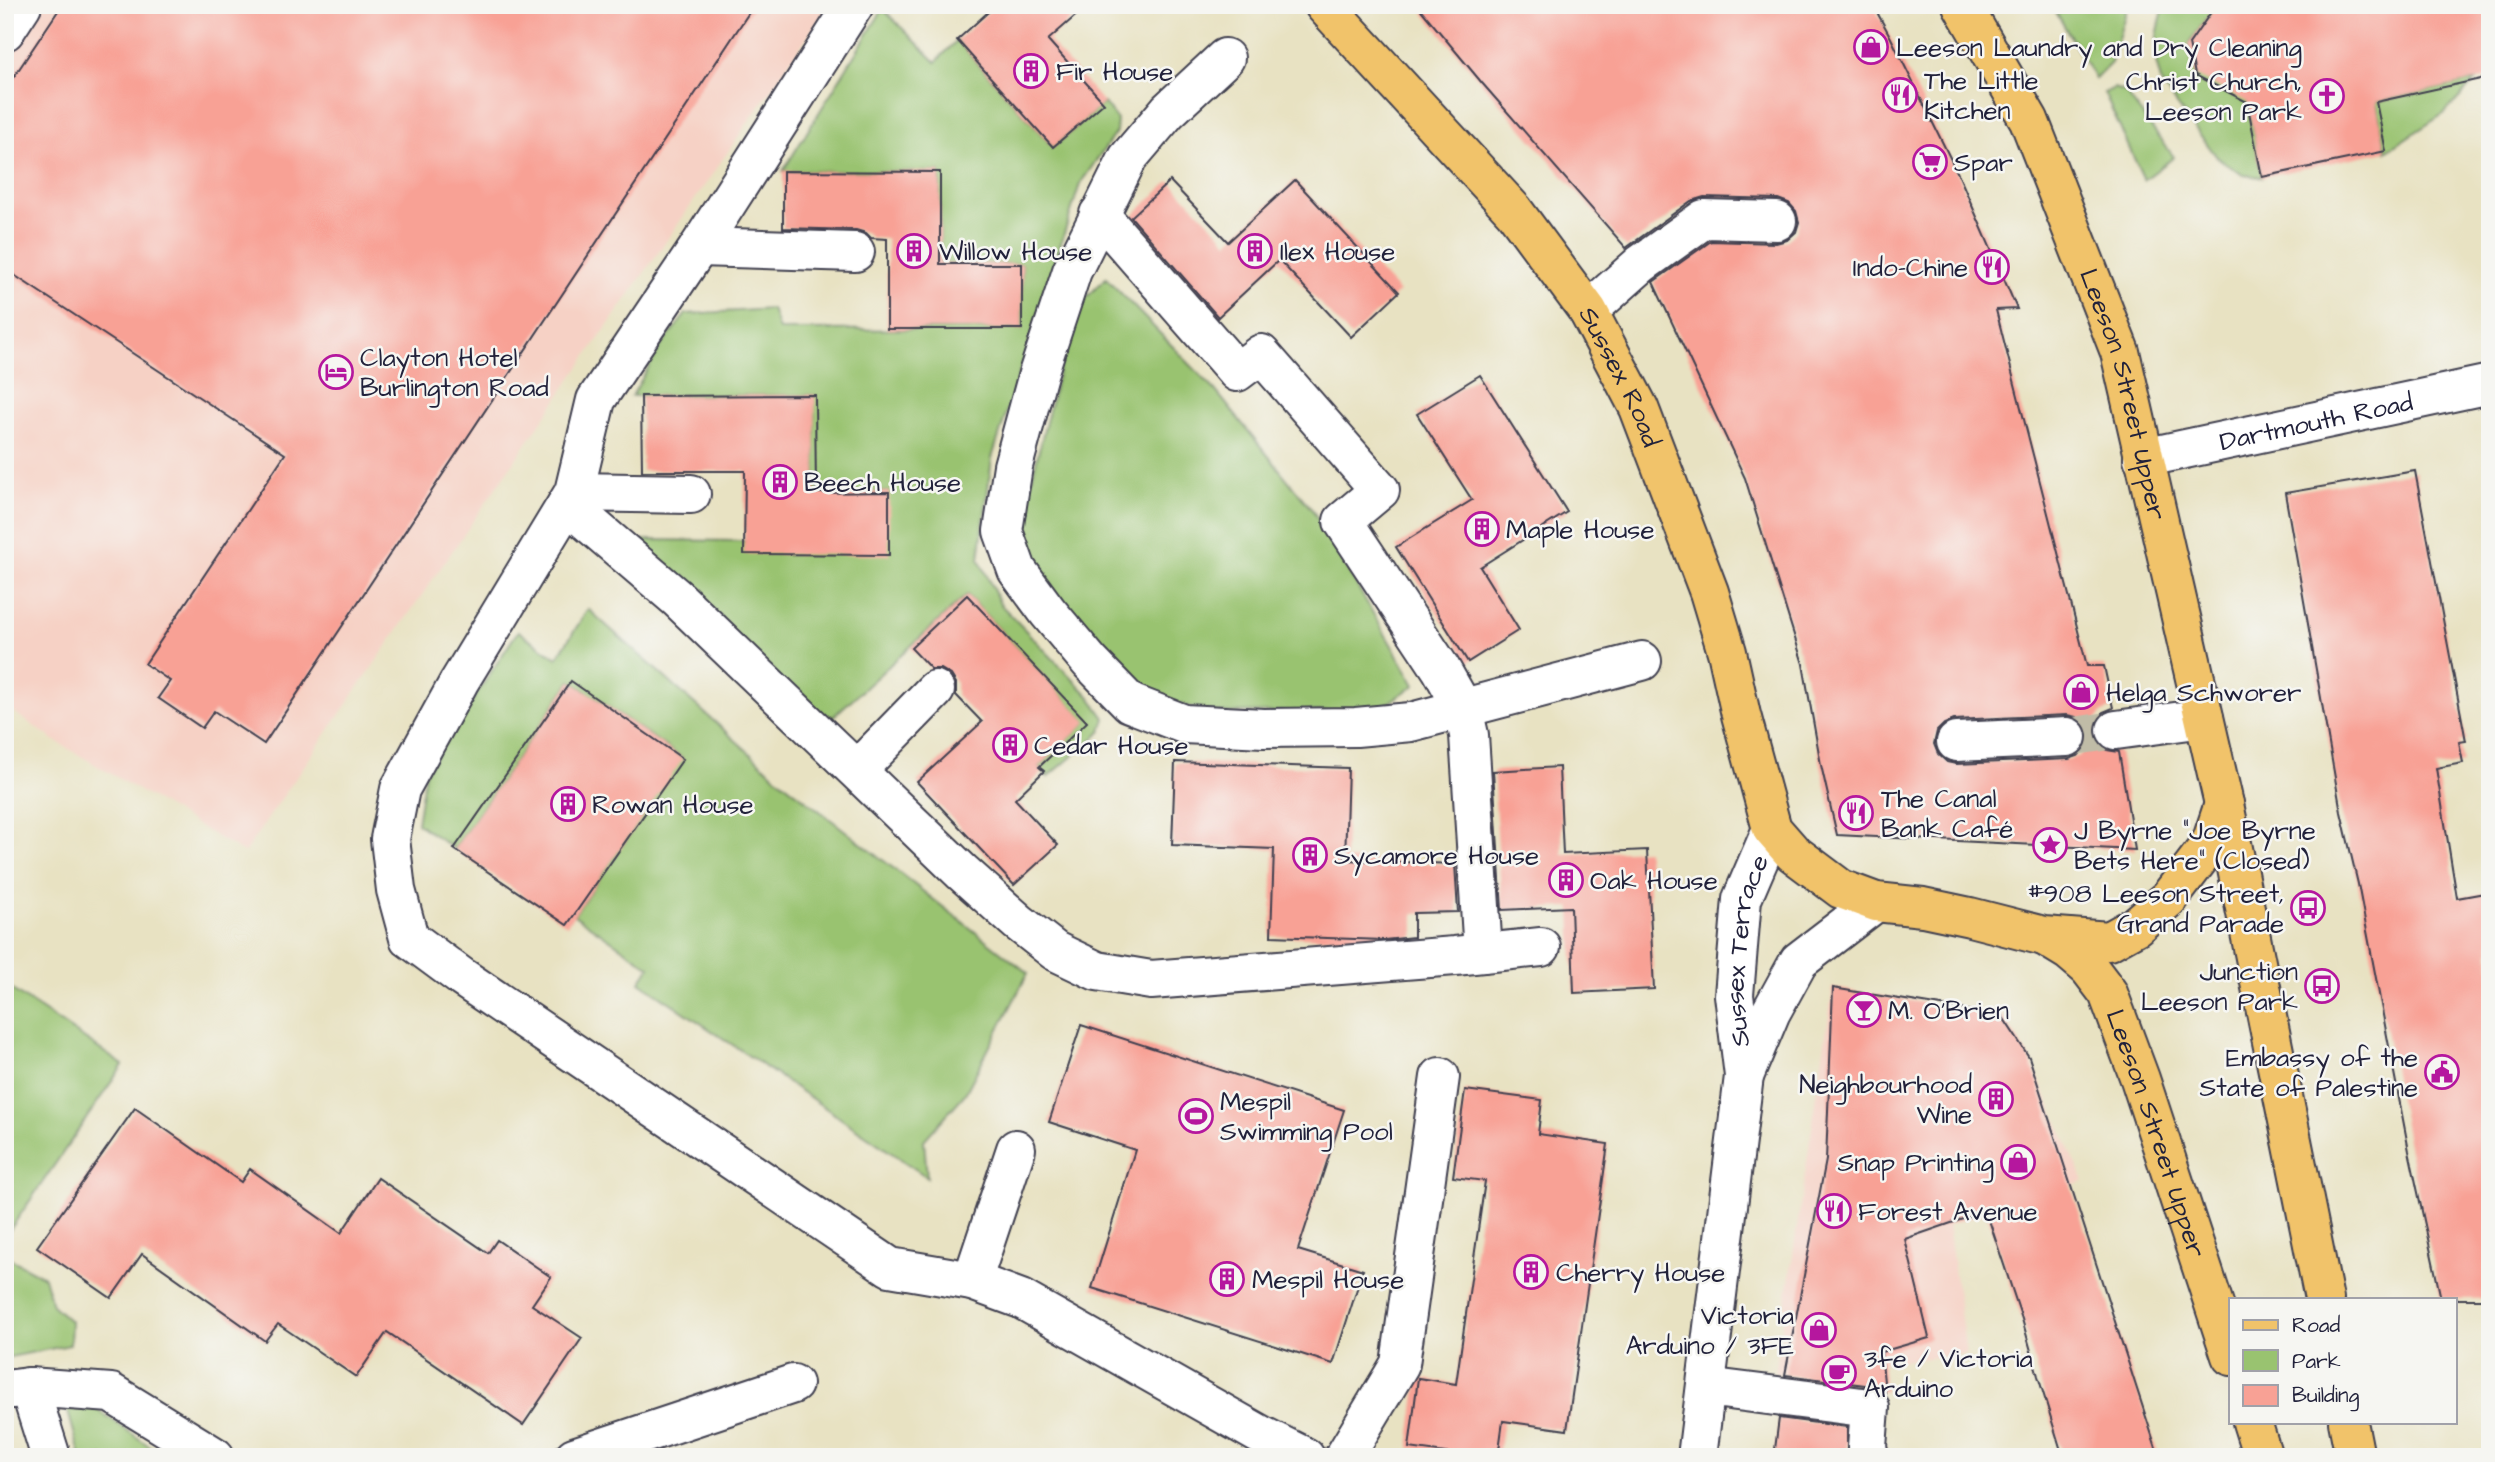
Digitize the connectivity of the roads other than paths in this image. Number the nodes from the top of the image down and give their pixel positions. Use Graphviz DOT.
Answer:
graph roads {
  1 [pos="22,5"];
  2 [pos="854,5"];
  3 [pos="1324,5"];
  4 [pos="1962,5"];
  5 [pos="5,31"];
  6 [pos="1225,58"];
  7 [pos="1099,215"];
  8 [pos="1777,221"];
  9 [pos="699,247"];
  10 [pos="855,252"];
  11 [pos="1588,311"];
  12 [pos="2490,384"];
  13 [pos="2143,458"];
  14 [pos="691,494"];
  15 [pos="571,498"];
  16 [pos="1642,661"];
  17 [pos="935,690"];
  18 [pos="1463,708"];
  19 [pos="2204,718"];
  20 [pos="2116,730"];
  21 [pos="2067,737"];
  22 [pos="1956,742"];
  23 [pos="857,770"];
  24 [pos="2224,804"];
  25 [pos="1772,828"];
  26 [pos="1876,902"];
  27 [pos="2044,936"];
  28 [pos="1541,947"];
  29 [pos="1483,953"];
  30 [pos="1744,1076"];
  31 [pos="1440,1077"];
  32 [pos="1016,1149"];
  33 [pos="972,1280"];
  34 [pos="2324,1298"];
  35 [pos="2229,1350"];
  36 [pos="793,1384"];
  37 [pos="1706,1387"];
  38 [pos="17,1389"];
  39 [pos="2253,1424"];
  40 [pos="2348,1424"];
  41 [pos="51,1457"];
  42 [pos="215,1457"];
  43 [pos="574,1457"];
  44 [pos="1305,1457"];
  45 [pos="1344,1457"];
  46 [pos="1698,1457"];
  47 [pos="1868,1457"];
  48 [pos="2263,1457"];
  49 [pos="2355,1457"];
  1 -- 5 [label="street"];
  2 -- 9 [label="street"];
  3 -- 11 [label="main road, Sussex Road"];
  4 -- 13 [label="main road, Leeson Street Upper"];
  6 -- 7 [label="street"];
  7 -- 18 [label="street"];
  7 -- 18 [label="street"];
  8 -- 11 [label="street"];
  9 -- 10 [label="street"];
  9 -- 15 [label="street"];
  11 -- 25 [label="main road, Sussex Road"];
  12 -- 13 [label="street, Dartmouth Road"];
  13 -- 19 [label="main road, Leeson Street Upper"];
  14 -- 15 [label="street"];
  15 -- 23 [label="street"];
  15 -- 33 [label="street"];
  16 -- 18 [label="street"];
  17 -- 23 [label="street"];
  18 -- 29 [label="street"];
  19 -- 20 [label="street"];
  19 -- 24 [label="main road, Leeson Street Upper"];
  21 -- 22 [label="street"];
  23 -- 29 [label="street"];
  24 -- 27 [label="main road, Leeson Street Upper"];
  24 -- 34 [label="main road, Leeson Street Upper"];
  25 -- 26 [label="main road, Leeson Street Upper"];
  25 -- 30 [label="street, Sussex Terrace"];
  26 -- 27 [label="main road, Leeson Street Upper"];
  26 -- 30 [label="street, Sussex Terrace"];
  27 -- 35 [label="main road, Leeson Street Upper"];
  28 -- 29 [label="street"];
  30 -- 37 [label="street, Sussex Terrace"];
  31 -- 45 [label="street"];
  32 -- 33 [label="street"];
  33 -- 44 [label="street"];
  36 -- 43 [label="street"];
  37 -- 46 [label="street, Sussex Terrace"];
  37 -- 47 [label="street"];
  38 -- 41 [label="street"];
  38 -- 42 [label="street"];
  39 -- 48 [label="main road"];
  40 -- 49 [label="main road"];
}
